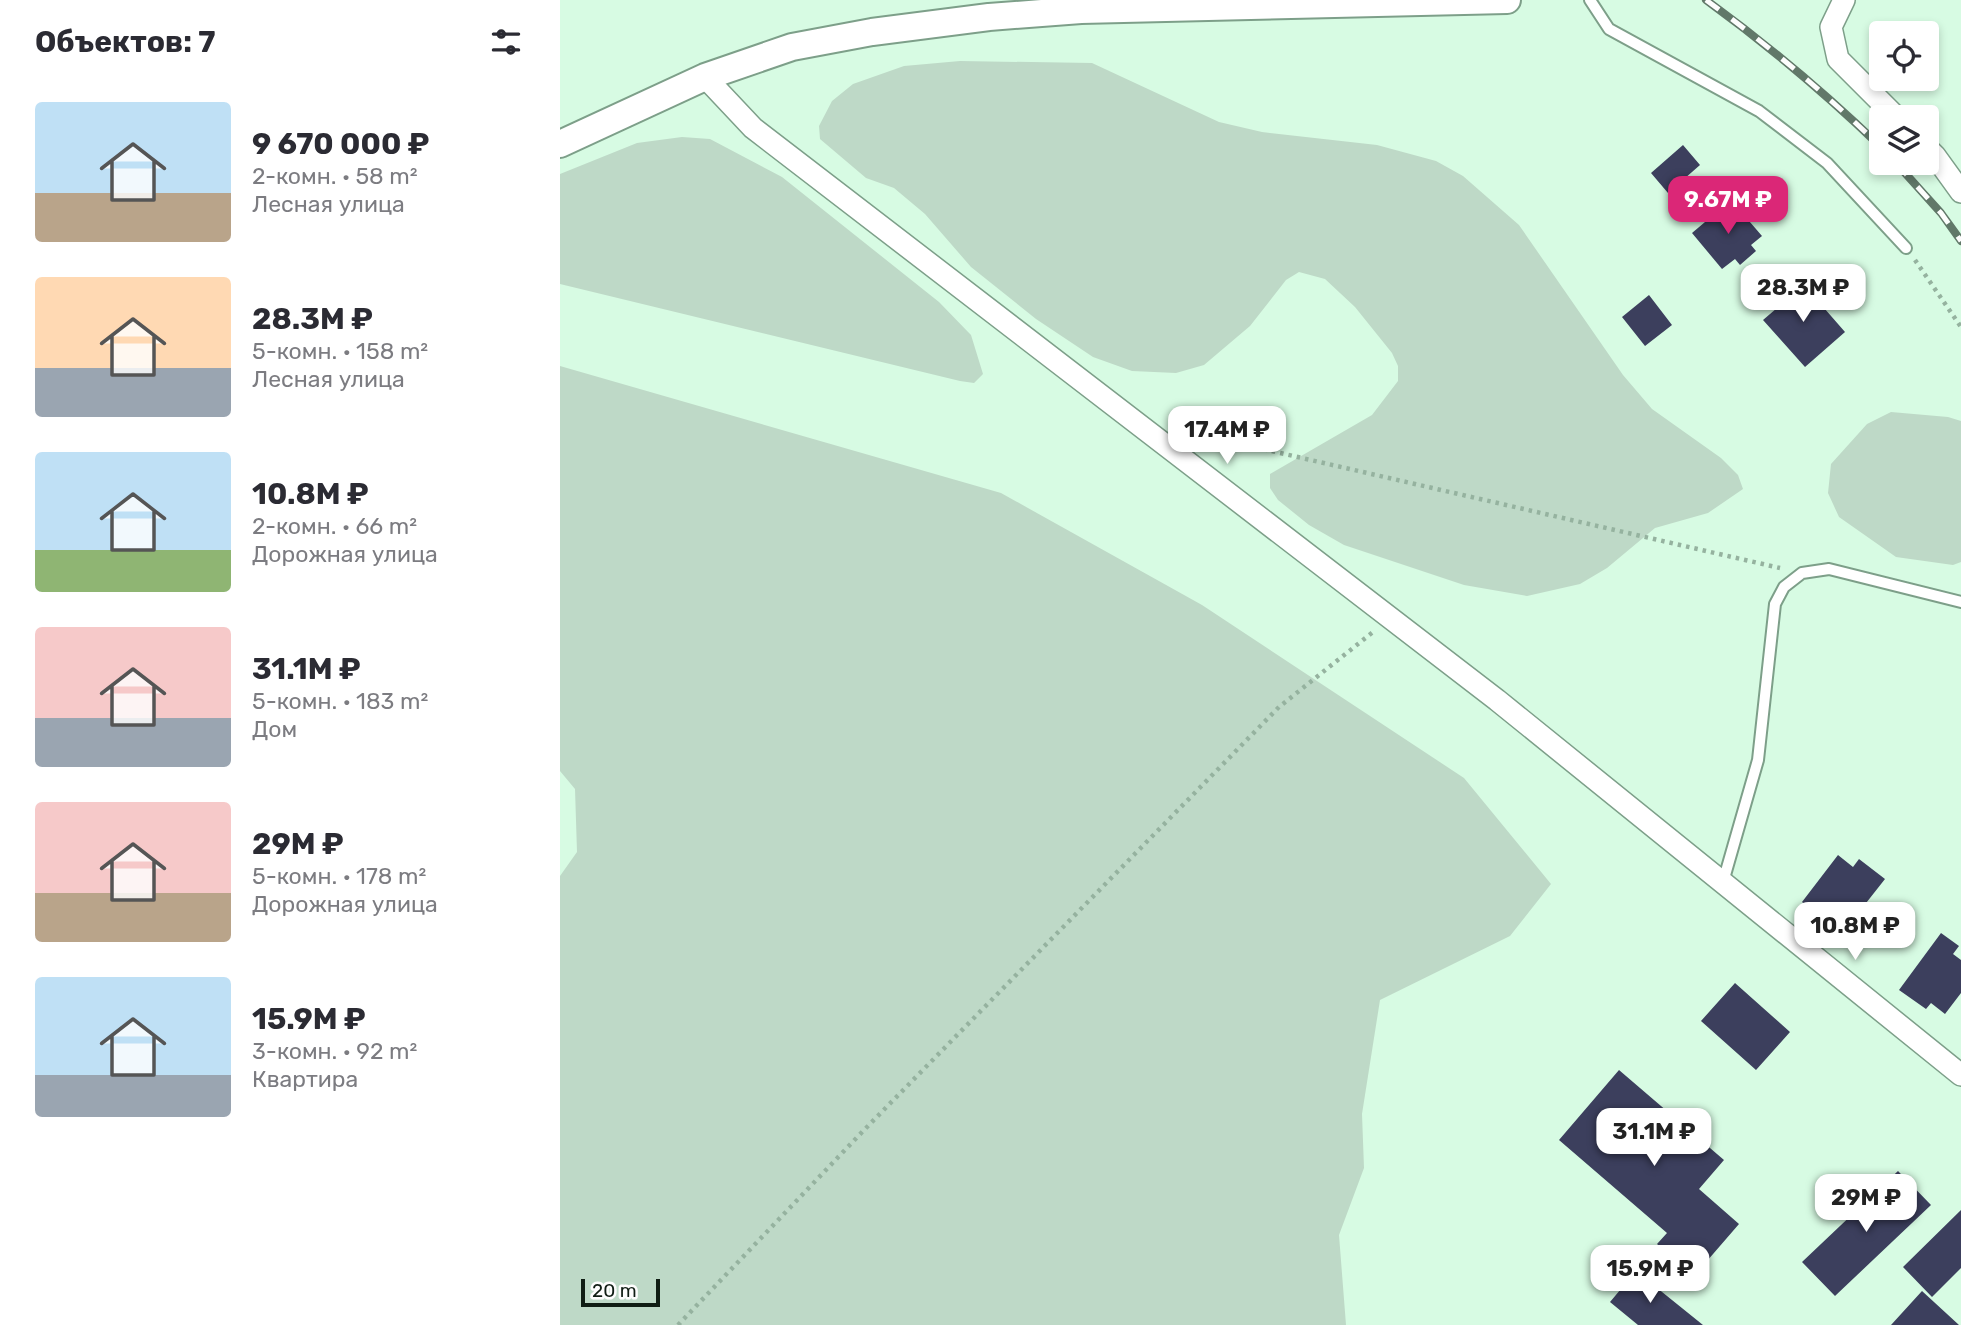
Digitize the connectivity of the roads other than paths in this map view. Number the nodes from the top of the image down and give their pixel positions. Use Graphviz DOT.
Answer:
graph roads {
  1 [pos="1507,0"];
  2 [pos="1590,0"];
  3 [pos="1844,0"];
  4 [pos="705,77"];
  5 [pos="1884,105"];
  6 [pos="560,144"];
  7 [pos="1939,162"];
  8 [pos="1961,192"];
  9 [pos="1906,248"];
  10 [pos="1961,602"];
  11 [pos="1723,882"];
  12 [pos="1961,1074"];
  1 -- 4 [label="street"];
  2 -- 9 [label="lane"];
  3 -- 5 [label="street"];
  4 -- 6 [label="street"];
  4 -- 11 [label="street"];
  7 -- 8 [label="street"];
  10 -- 11 [label="lane"];
  11 -- 12 [label="street"];
}
